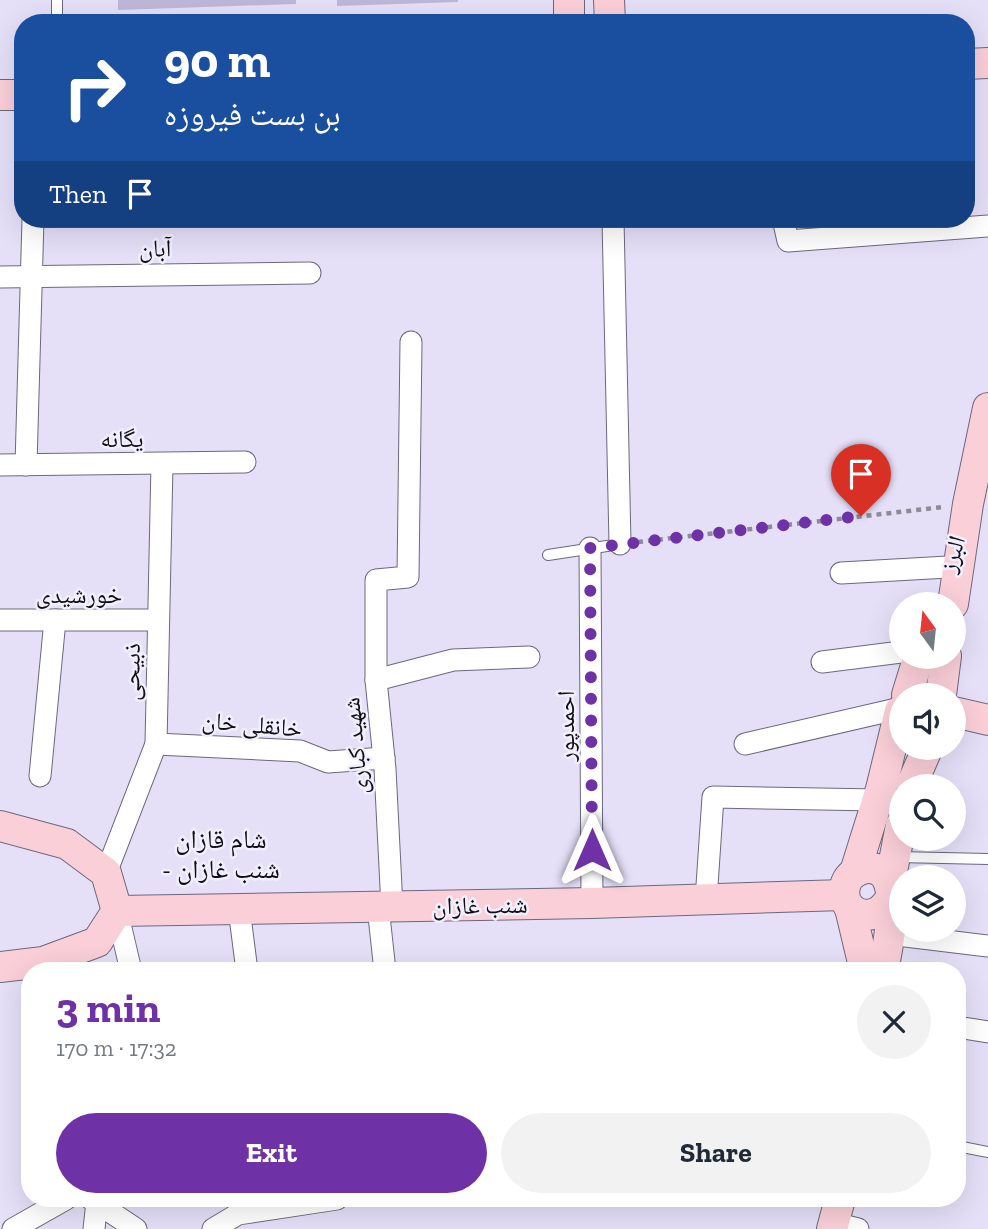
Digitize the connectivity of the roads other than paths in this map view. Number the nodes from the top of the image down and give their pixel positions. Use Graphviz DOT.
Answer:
graph roads {
  1 [pos="33,228"];
  2 [pos="613,228"];
  3 [pos="785,228"];
  4 [pos="961,228"];
  5 [pos="310,273"];
  6 [pos="0,276"];
  7 [pos="31,276"];
  8 [pos="411,342"];
  9 [pos="988,408"];
  10 [pos="245,463"];
  11 [pos="162,464"];
  12 [pos="0,465"];
  13 [pos="26,465"];
  14 [pos="968,504"];
  15 [pos="620,544"];
  16 [pos="590,548"];
  17 [pos="548,555"];
  18 [pos="948,567"];
  19 [pos="841,573"];
  20 [pos="940,592"];
  21 [pos="956,592"];
  22 [pos="0,620"];
  23 [pos="55,620"];
  24 [pos="159,620"];
  25 [pos="889,654"];
  26 [pos="529,657"];
  27 [pos="822,662"];
  28 [pos="376,680"];
  29 [pos="889,710"];
  30 [pos="966,716"];
  31 [pos="988,722"];
  32 [pos="966,723"];
  33 [pos="156,744"];
  34 [pos="745,744"];
  35 [pos="384,758"];
  36 [pos="889,760"];
  37 [pos="40,776"];
  38 [pos="878,800"];
  39 [pos="0,825"];
  40 [pos="988,859"];
  41 [pos="958,865"];
  42 [pos="107,873"];
  43 [pos="889,876"];
  44 [pos="849,892"];
  45 [pos="889,893"];
  46 [pos="706,900"];
  47 [pos="592,903"];
  48 [pos="385,907"];
  49 [pos="239,909"];
  50 [pos="117,911"];
  51 [pos="889,934"];
  52 [pos="955,942"];
  53 [pos="988,946"];
  54 [pos="36,962"];
  55 [pos="129,962"];
  56 [pos="246,962"];
  57 [pos="385,962"];
  58 [pos="864,962"];
  59 [pos="884,962"];
  60 [pos="21,964"];
  61 [pos="0,967"];
  62 [pos="966,1028"];
  63 [pos="988,1032"];
  64 [pos="966,1148"];
  65 [pos="988,1152"];
  66 [pos="52,1207"];
  67 [pos="94,1207"];
  68 [pos="103,1207"];
  69 [pos="284,1207"];
  70 [pos="13,1229"];
  71 [pos="94,1229"];
  72 [pos="136,1229"];
  73 [pos="213,1229"];
  1 -- 7 [label="street"];
  2 -- 15 [label="street"];
  3 -- 4 [label="street"];
  5 -- 7 [label="street, آبان"];
  6 -- 7 [label="street, آبان"];
  7 -- 13 [label="street"];
  8 -- 28 [label="street, شهید کباری"];
  9 -- 14 [label="main road, البرز"];
  10 -- 11 [label="street, یگانه"];
  11 -- 13 [label="street, یگانه"];
  11 -- 24 [label="street, ذبیحی"];
  12 -- 13 [label="street, یگانه"];
  14 -- 18 [label="main road, البرز"];
  14 -- 21 [label="main road, البرز"];
  15 -- 16 [label="lane"];
  16 -- 17 [label="lane"];
  16 -- 47 [label="street, احمدپور"];
  18 -- 19 [label="street"];
  18 -- 20 [label="main road, البرز"];
  22 -- 23 [label="street, خورشیدی"];
  23 -- 24 [label="street, خورشیدی"];
  23 -- 37 [label="street"];
  24 -- 33 [label="street, ذبیحی"];
  25 -- 27 [label="street"];
  26 -- 28 [label="street"];
  28 -- 35 [label="street, شهید کباری"];
  29 -- 34 [label="street"];
  30 -- 31 [label="main road"];
  31 -- 32 [label="main road"];
  33 -- 35 [label="street, خانقلی خان"];
  33 -- 42 [label="street, ذبیحی"];
  35 -- 48 [label="street, شهید کباری"];
  36 -- 38 [label="main road"];
  38 -- 44 [label="main road"];
  38 -- 46 [label="street"];
  39 -- 42 [label="main road"];
  40 -- 41 [label="lane"];
  42 -- 50 [label="main road"];
  43 -- 44 [label="main road"];
  44 -- 45 [label="main road"];
  44 -- 46 [label="main road, شنب غازان"];
  44 -- 58 [label="main road"];
  46 -- 47 [label="main road, شنب غازان"];
  47 -- 48 [label="main road, شنب غازان"];
  48 -- 49 [label="main road, شنب غازان"];
  48 -- 57 [label="street, شهید کباری"];
  49 -- 50 [label="main road, شنب غازان"];
  49 -- 56 [label="street"];
  50 -- 54 [label="main road"];
  50 -- 55 [label="street"];
  51 -- 59 [label="main road"];
  52 -- 53 [label="street"];
  60 -- 61 [label="main road"];
  62 -- 63 [label="street"];
  64 -- 65 [label="lane"];
  66 -- 70 [label="street"];
  67 -- 71 [label="street"];
  68 -- 72 [label="street"];
  69 -- 73 [label="street"];
}
